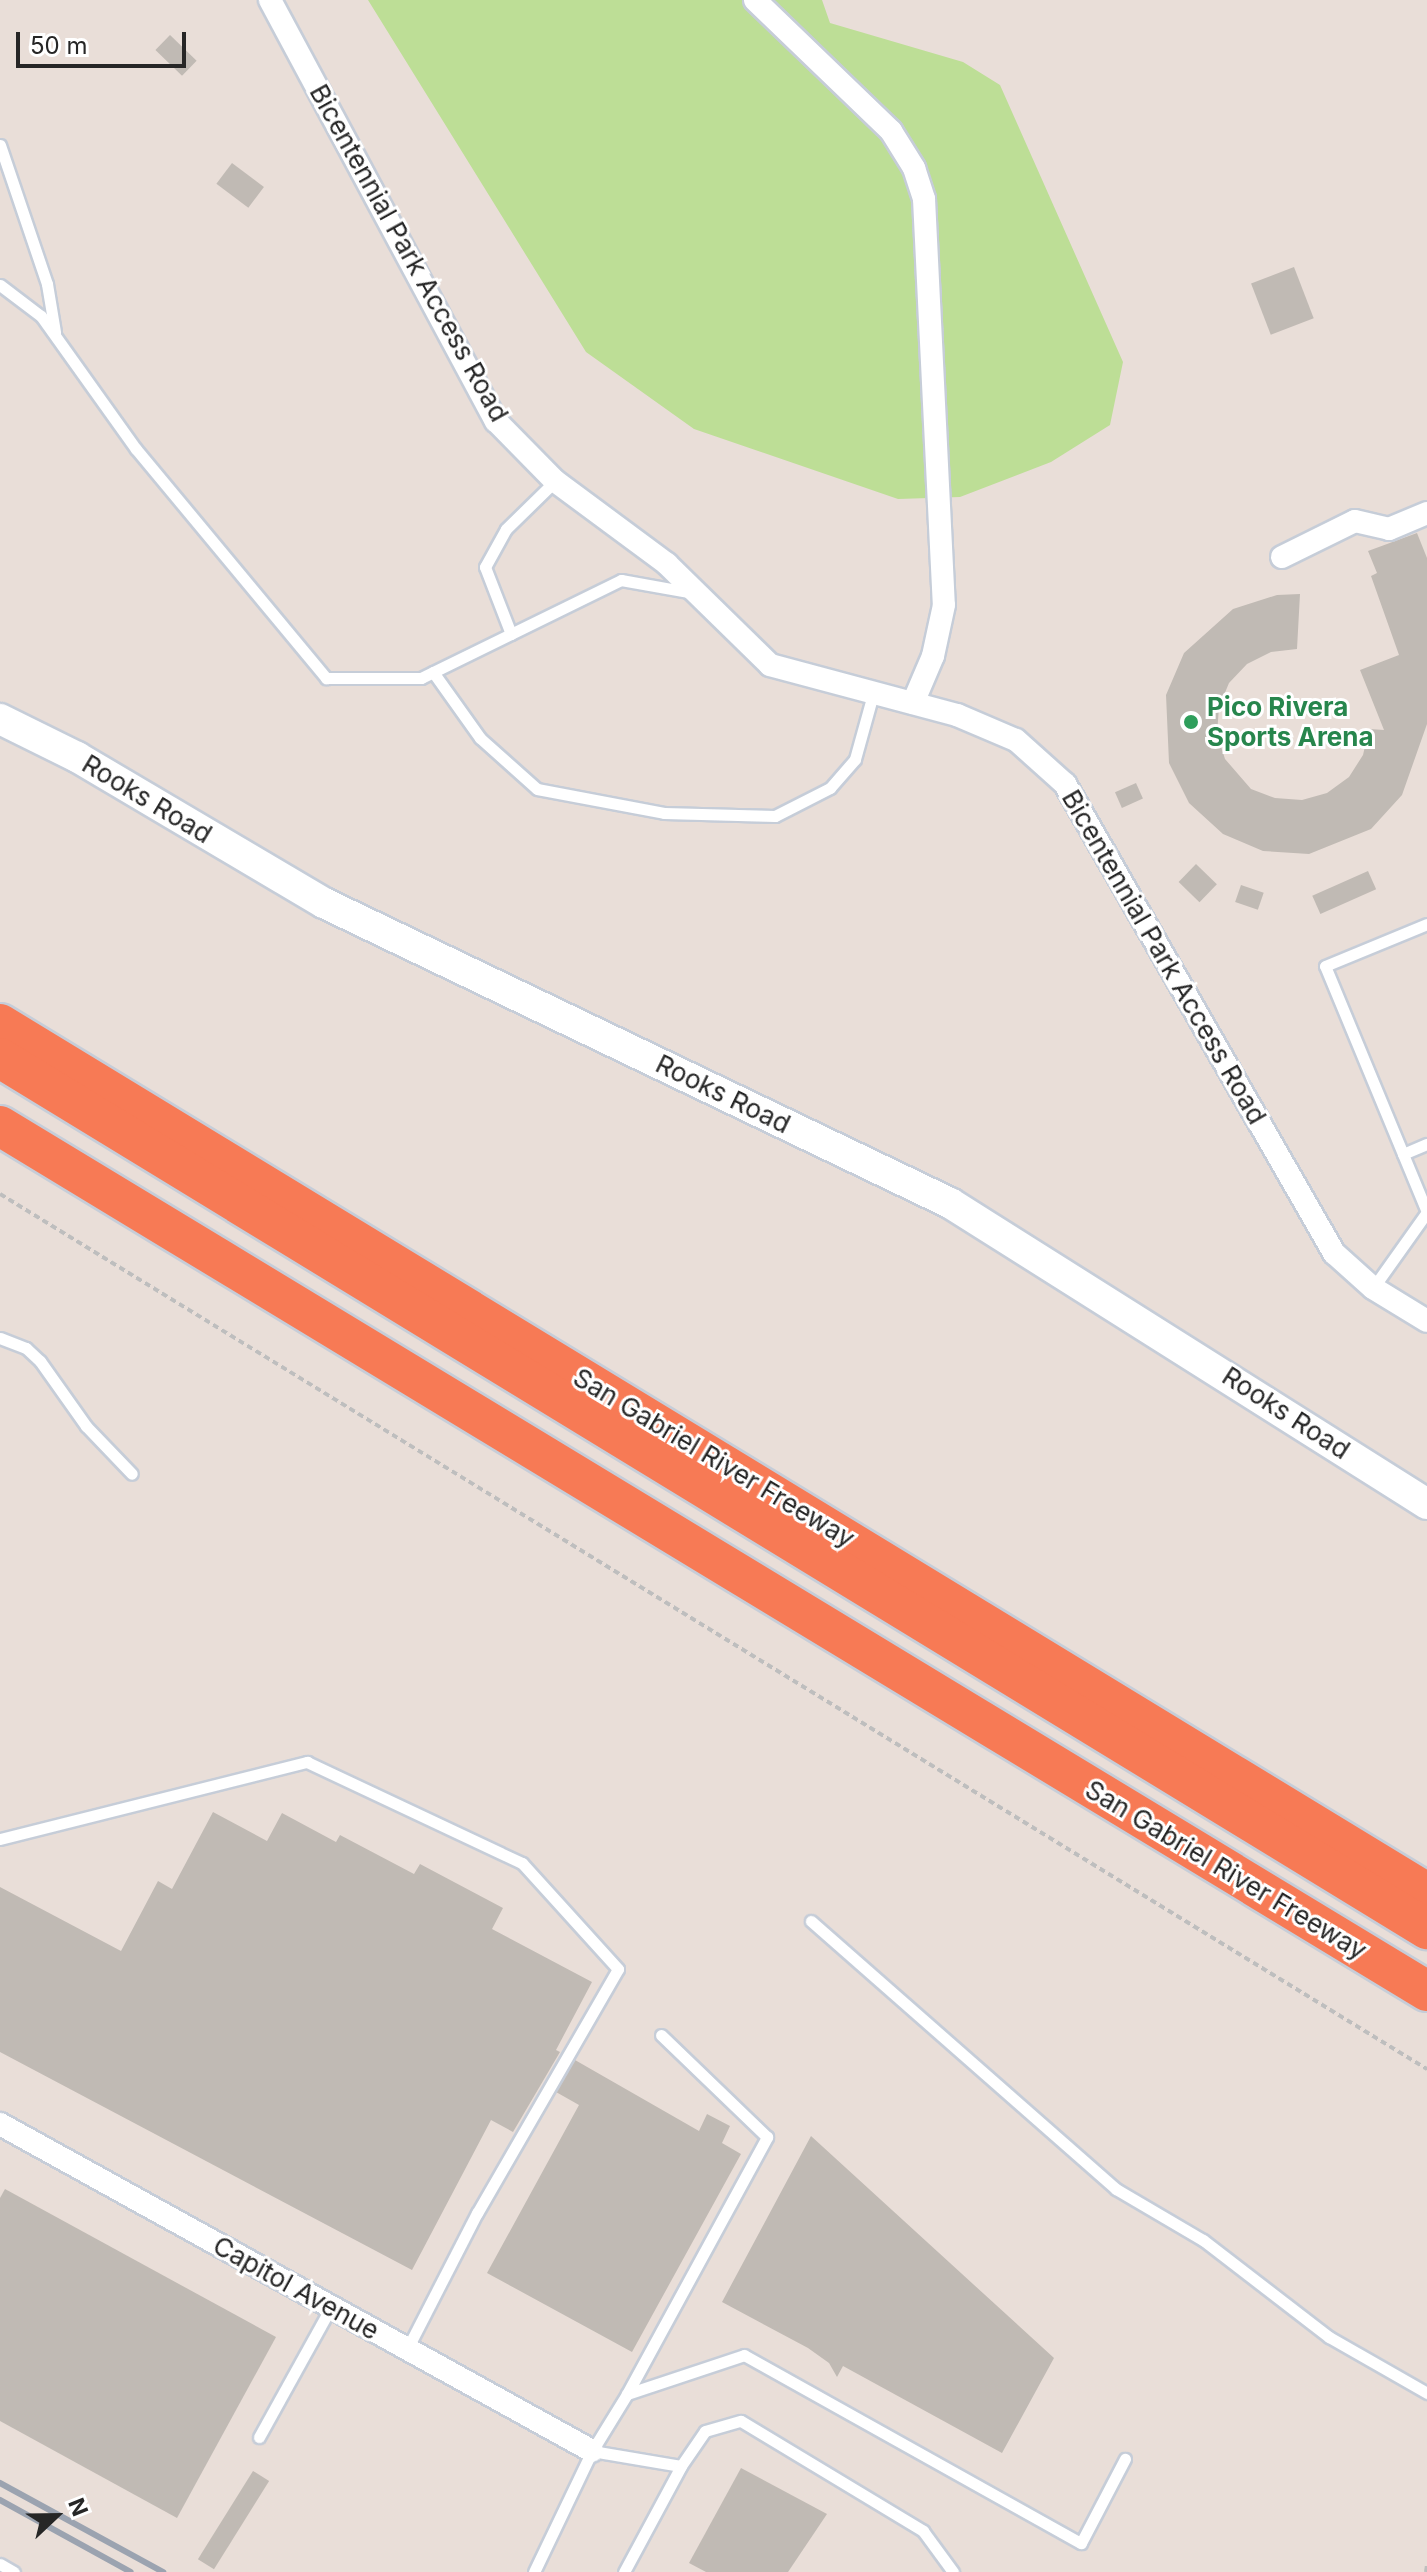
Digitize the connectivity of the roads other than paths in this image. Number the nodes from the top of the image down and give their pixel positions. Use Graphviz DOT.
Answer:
graph roads {
  1 [pos="270,0"];
  2 [pos="755,0"];
  3 [pos="0,145"];
  4 [pos="0,285"];
  5 [pos="56,336"];
  6 [pos="555,481"];
  7 [pos="1427,513"];
  8 [pos="1282,557"];
  9 [pos="698,594"];
  10 [pos="511,634"];
  11 [pos="433,672"];
  12 [pos="873,694"];
  13 [pos="913,703"];
  14 [pos="0,719"];
  15 [pos="1427,924"];
  16 [pos="0,1024"];
  17 [pos="0,1058"];
  18 [pos="0,1095"];
  19 [pos="0,1126"];
  20 [pos="1427,1144"];
  21 [pos="1403,1154"];
  22 [pos="1427,1212"];
  23 [pos="1373,1288"];
  24 [pos="1427,1321"];
  25 [pos="0,1338"];
  26 [pos="132,1474"];
  27 [pos="1427,1504"];
  28 [pos="0,1839"];
  29 [pos="1427,1893"];
  30 [pos="811,1921"];
  31 [pos="1427,1929"];
  32 [pos="1427,1960"];
  33 [pos="1427,1991"];
  34 [pos="661,2035"];
  35 [pos="0,2124"];
  36 [pos="331,2307"];
  37 [pos="407,2349"];
  38 [pos="1427,2393"];
  39 [pos="627,2394"];
  40 [pos="259,2437"];
  41 [pos="592,2451"];
  42 [pos="1125,2459"];
  43 [pos="681,2466"];
  44 [pos="0,2564"];
  45 [pos="14,2572"];
  46 [pos="534,2572"];
  47 [pos="624,2572"];
  48 [pos="953,2572"];
  1 -- 6 [label="street, Bicentennial Park Access Road"];
  2 -- 13 [label="street"];
  3 -- 5 [label="lane"];
  4 -- 5 [label="lane"];
  5 -- 11 [label="lane"];
  6 -- 9 [label="street, Bicentennial Park Access Road"];
  6 -- 10 [label="lane"];
  7 -- 8 [label="street"];
  9 -- 10 [label="lane"];
  9 -- 12 [label="street, Bicentennial Park Access Road"];
  10 -- 11 [label="lane"];
  11 -- 12 [label="lane"];
  12 -- 13 [label="street, Bicentennial Park Access Road"];
  13 -- 23 [label="street, Bicentennial Park Access Road"];
  14 -- 27 [label="street, Rooks Road"];
  15 -- 21 [label="lane"];
  16 -- 29 [label="highway, San Gabriel River Freeway"];
  17 -- 31 [label="highway"];
  18 -- 32 [label="highway"];
  19 -- 33 [label="highway, San Gabriel River Freeway"];
  20 -- 21 [label="lane"];
  21 -- 22 [label="lane"];
  22 -- 23 [label="lane"];
  23 -- 24 [label="street, Bicentennial Park Access Road"];
  25 -- 26 [label="lane"];
  28 -- 37 [label="lane"];
  30 -- 38 [label="lane"];
  34 -- 39 [label="lane"];
  35 -- 36 [label="street, Capitol Avenue"];
  36 -- 37 [label="street, Capitol Avenue"];
  36 -- 40 [label="lane"];
  37 -- 41 [label="street, Capitol Avenue"];
  39 -- 41 [label="lane"];
  39 -- 42 [label="lane"];
  41 -- 43 [label="lane"];
  41 -- 46 [label="lane"];
  43 -- 47 [label="lane"];
  43 -- 48 [label="lane"];
  44 -- 45 [label="lane"];
}
